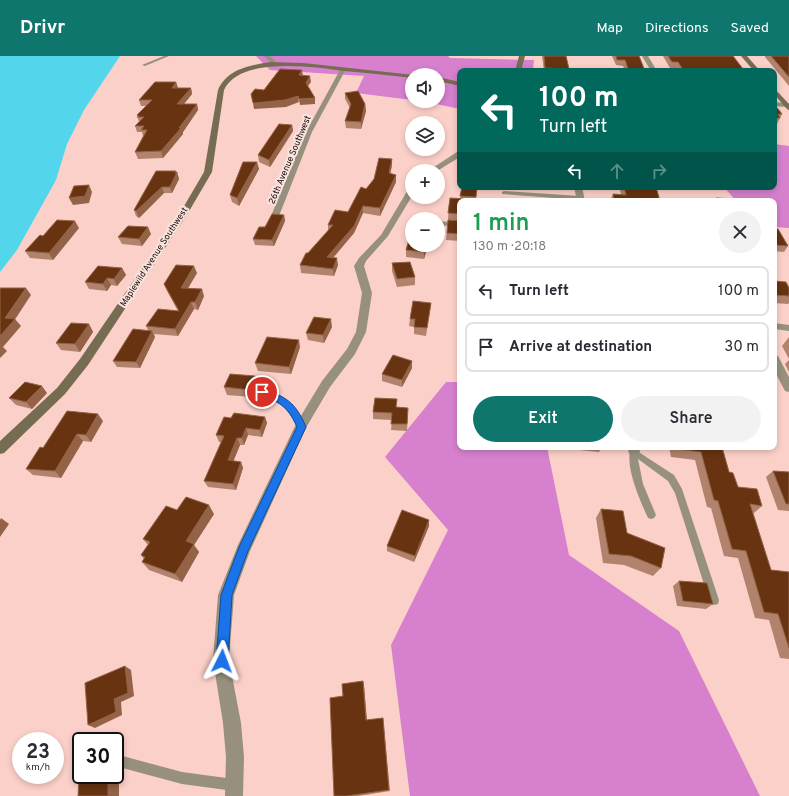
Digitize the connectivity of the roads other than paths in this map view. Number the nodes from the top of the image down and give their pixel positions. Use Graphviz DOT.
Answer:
graph roads {
  1 [pos="167,56"];
  2 [pos="267,56"];
  3 [pos="522,56"];
  4 [pos="645,56"];
  5 [pos="744,56"];
  6 [pos="275,64"];
  7 [pos="144,65"];
  8 [pos="519,68"];
  9 [pos="652,68"];
  10 [pos="754,68"];
  11 [pos="343,69"];
  12 [pos="405,75"];
  13 [pos="445,81"];
  14 [pos="457,83"];
  15 [pos="777,93"];
  16 [pos="777,104"];
  17 [pos="788,106"];
  18 [pos="457,156"];
  19 [pos="444,164"];
  20 [pos="504,193"];
  21 [pos="558,198"];
  22 [pos="405,202"];
  23 [pos="275,216"];
  24 [pos="445,224"];
  25 [pos="457,225"];
  26 [pos="777,326"];
  27 [pos="789,328"];
  28 [pos="777,365"];
  29 [pos="789,388"];
  30 [pos="262,392"];
  31 [pos="301,427"];
  32 [pos="0,449"];
  33 [pos="634,450"];
  34 [pos="652,516"];
  35 [pos="714,600"];
  36 [pos="124,762"];
  37 [pos="234,791"];
  1 -- 7 [label="lane"];
  2 -- 6 [label="street"];
  3 -- 8 [label="street"];
  4 -- 9 [label="street"];
  5 -- 10 [label="street"];
  6 -- 11 [label="street, Maplewild Avenue Southwest"];
  6 -- 32 [label="street, Maplewild Avenue Southwest"];
  11 -- 12 [label="street, Maplewild Avenue Southwest"];
  11 -- 23 [label="street, 26th Avenue Southwest"];
  13 -- 14 [label="street"];
  15 -- 17 [label="street"];
  16 -- 17 [label="street"];
  18 -- 19 [label="street"];
  20 -- 21 [label="lane"];
  22 -- 31 [label="street"];
  24 -- 25 [label="lane"];
  26 -- 27 [label="street"];
  28 -- 29 [label="street"];
  30 -- 31 [label="lane"];
  31 -- 37 [label="street"];
  33 -- 34 [label="lane"];
  33 -- 35 [label="lane"];
  36 -- 37 [label="lane"];
}
